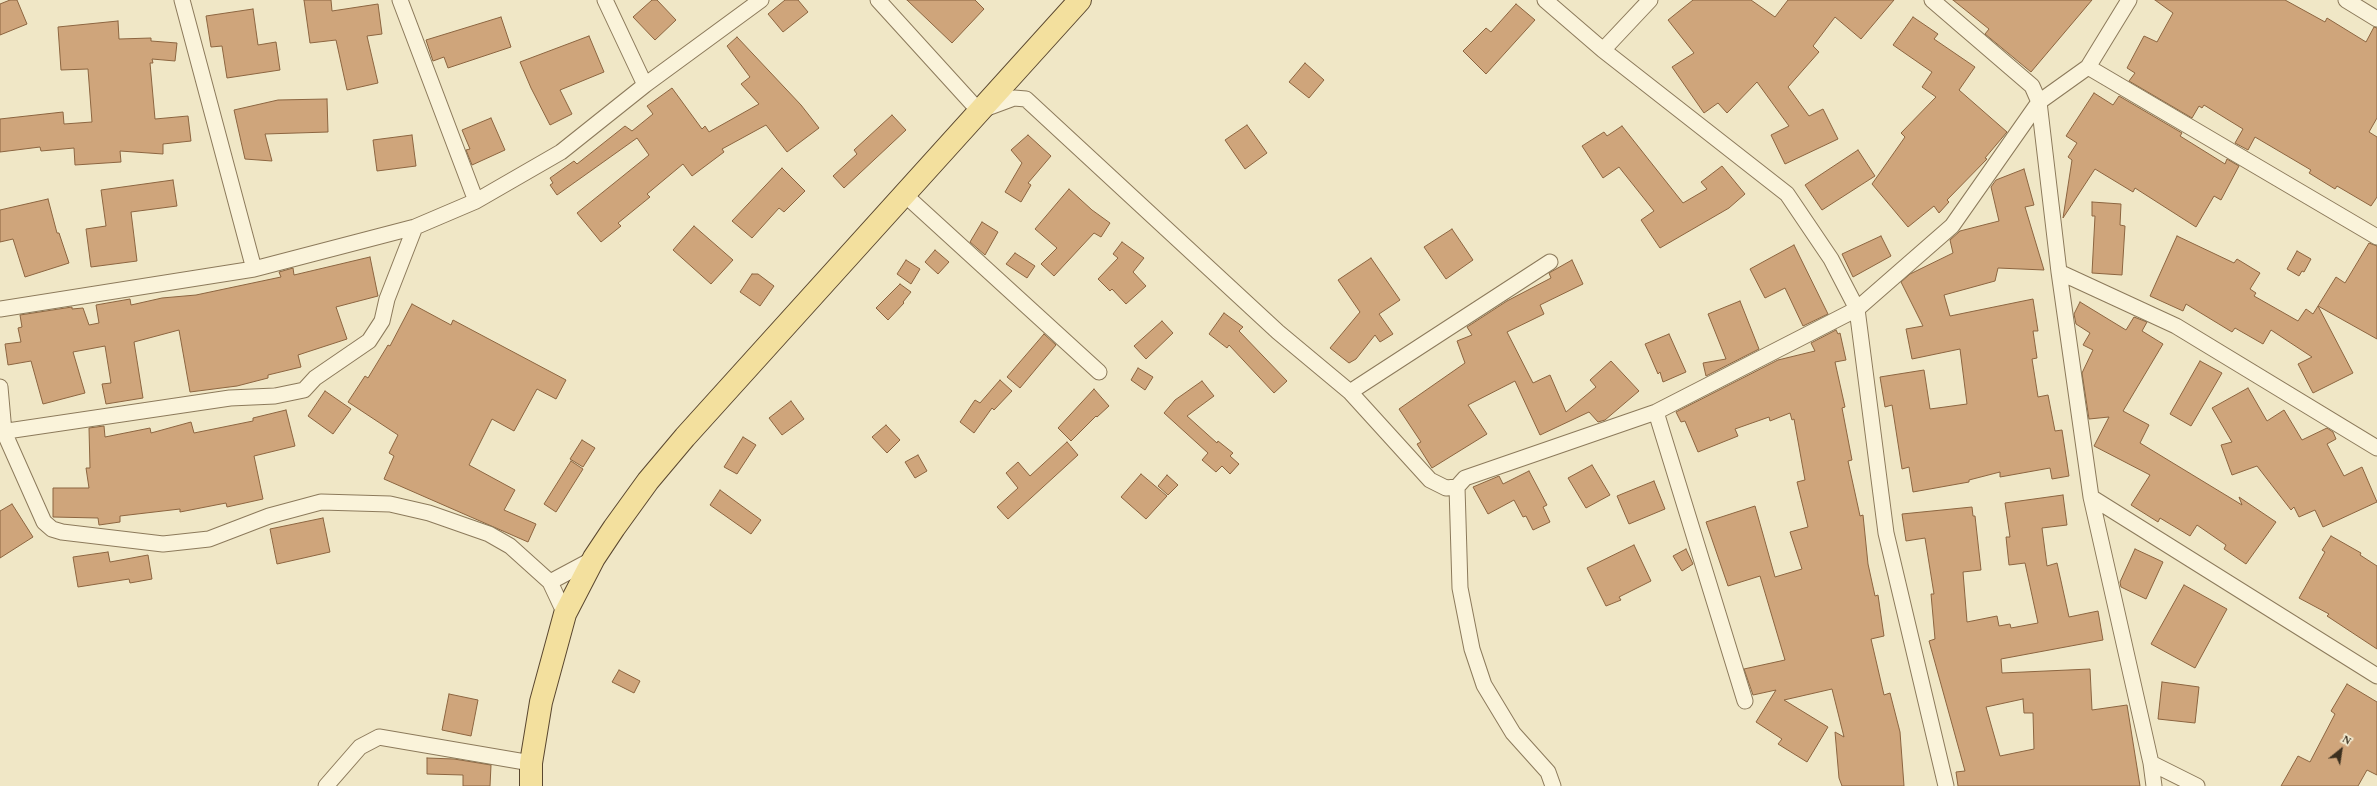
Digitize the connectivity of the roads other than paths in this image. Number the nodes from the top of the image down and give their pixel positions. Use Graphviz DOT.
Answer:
graph roads {
  1 [pos="182,0"];
  2 [pos="400,0"];
  3 [pos="605,0"];
  4 [pos="761,0"];
  5 [pos="878,0"];
  6 [pos="1080,0"];
  7 [pos="1545,0"];
  8 [pos="1650,0"];
  9 [pos="1932,0"];
  10 [pos="2129,0"];
  11 [pos="2346,0"];
  12 [pos="2377,20"];
  13 [pos="1603,50"];
  14 [pos="2088,67"];
  15 [pos="645,85"];
  16 [pos="2039,102"];
  17 [pos="979,111"];
  18 [pos="904,194"];
  19 [pos="476,201"];
  20 [pos="415,227"];
  21 [pos="2377,237"];
  22 [pos="1550,262"];
  23 [pos="254,269"];
  24 [pos="2059,272"];
  25 [pos="0,309"];
  26 [pos="1857,309"];
  27 [pos="1099,372"];
  28 [pos="0,387"];
  29 [pos="1350,392"];
  30 [pos="1656,412"];
  31 [pos="2,432"];
  32 [pos="2377,448"];
  33 [pos="1457,488"];
  34 [pos="2091,497"];
  35 [pos="594,558"];
  36 [pos="550,582"];
  37 [pos="565,614"];
  38 [pos="2377,676"];
  39 [pos="1745,701"];
  40 [pos="531,763"];
  41 [pos="2151,763"];
  42 [pos="326,786"];
  43 [pos="531,786"];
  44 [pos="1553,786"];
  45 [pos="1946,786"];
  46 [pos="2154,786"];
  47 [pos="2197,786"];
  1 -- 23 [label="street"];
  2 -- 19 [label="street"];
  3 -- 15 [label="street"];
  4 -- 15 [label="street"];
  5 -- 17 [label="street"];
  6 -- 17 [label="main road"];
  7 -- 13 [label="street"];
  8 -- 13 [label="street"];
  9 -- 16 [label="street"];
  10 -- 14 [label="street"];
  11 -- 12 [label="street"];
  13 -- 26 [label="street"];
  14 -- 16 [label="street"];
  14 -- 21 [label="street"];
  15 -- 19 [label="street"];
  16 -- 24 [label="street"];
  16 -- 26 [label="street"];
  17 -- 18 [label="main road"];
  17 -- 29 [label="street"];
  18 -- 27 [label="street"];
  18 -- 35 [label="main road"];
  19 -- 20 [label="street"];
  20 -- 23 [label="street"];
  20 -- 31 [label="street"];
  22 -- 29 [label="street"];
  23 -- 25 [label="street"];
  24 -- 32 [label="street"];
  24 -- 34 [label="street"];
  26 -- 30 [label="street"];
  26 -- 45 [label="street"];
  28 -- 31 [label="street"];
  29 -- 33 [label="street"];
  30 -- 33 [label="street"];
  30 -- 39 [label="street"];
  31 -- 36 [label="street"];
  33 -- 44 [label="street"];
  34 -- 38 [label="street"];
  34 -- 41 [label="street"];
  35 -- 36 [label="street"];
  35 -- 37 [label="main road"];
  36 -- 37 [label="street"];
  37 -- 40 [label="main road"];
  40 -- 42 [label="street"];
  40 -- 43 [label="main road"];
  41 -- 46 [label="street"];
  41 -- 47 [label="street"];
}
